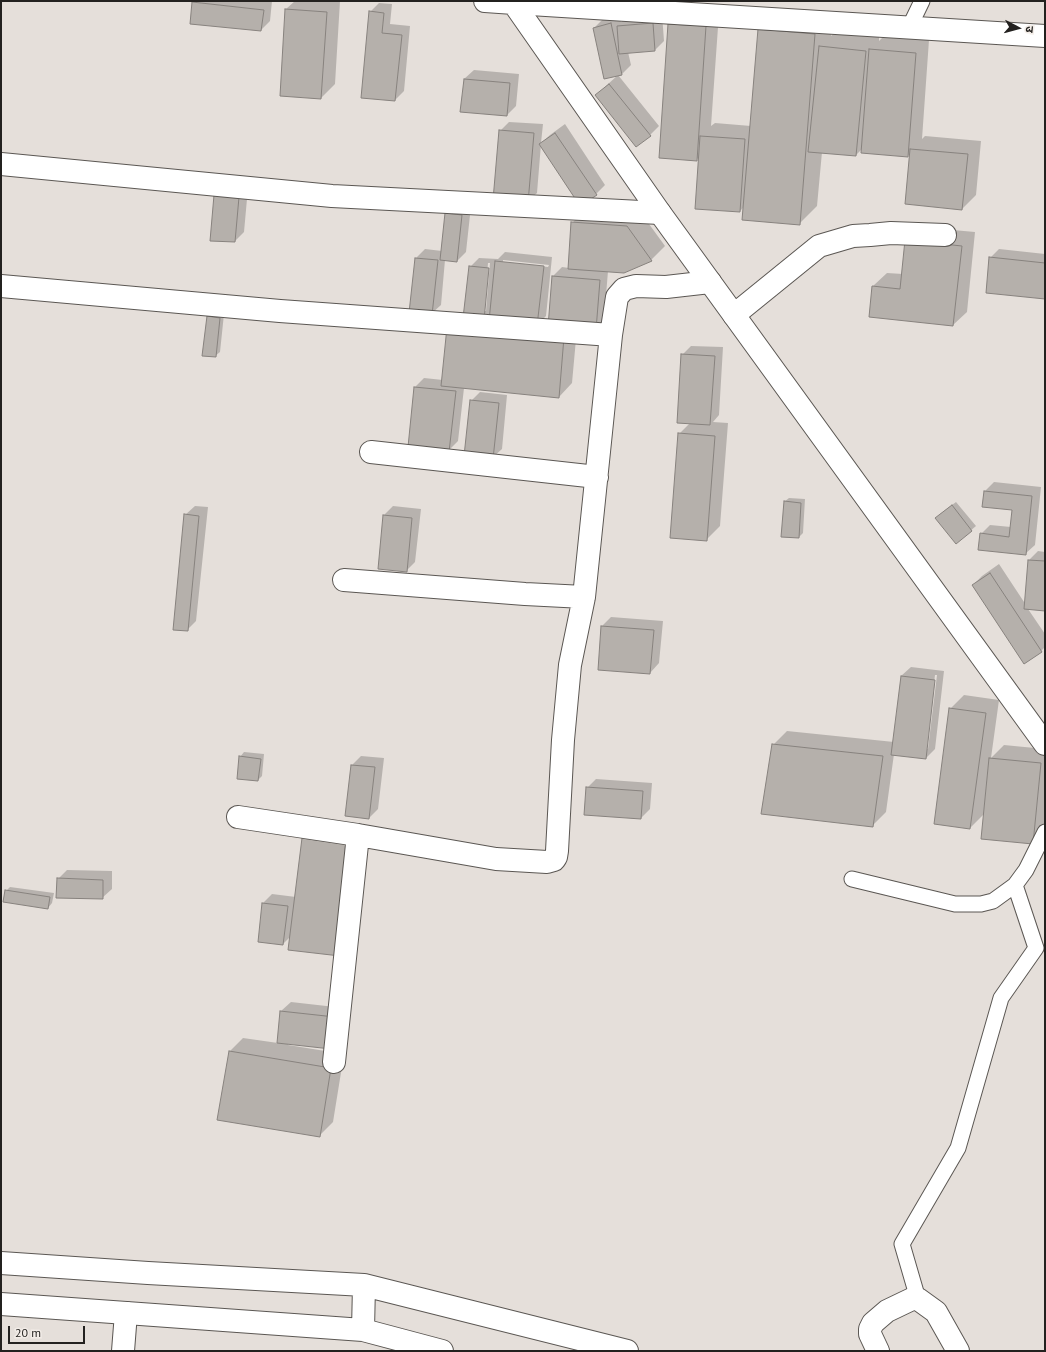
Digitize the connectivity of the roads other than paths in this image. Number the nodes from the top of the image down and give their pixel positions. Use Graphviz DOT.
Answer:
graph roads {
  1 [pos="485,1"];
  2 [pos="922,1"];
  3 [pos="513,2"];
  4 [pos="909,28"];
  5 [pos="1045,36"];
  6 [pos="1,164"];
  7 [pos="660,213"];
  8 [pos="945,235"];
  9 [pos="710,282"];
  10 [pos="1,286"];
  11 [pos="734,315"];
  12 [pos="611,335"];
  13 [pos="371,452"];
  14 [pos="597,476"];
  15 [pos="344,580"];
  16 [pos="584,597"];
  17 [pos="1045,744"];
  18 [pos="238,817"];
  19 [pos="1045,832"];
  20 [pos="358,834"];
  21 [pos="852,879"];
  22 [pos="1015,885"];
  23 [pos="334,1062"];
  24 [pos="1,1263"];
  25 [pos="364,1285"];
  26 [pos="918,1299"];
  27 [pos="1,1304"];
  28 [pos="126,1313"];
  29 [pos="363,1330"];
  30 [pos="123,1351"];
  31 [pos="442,1351"];
  32 [pos="627,1351"];
  33 [pos="878,1351"];
  34 [pos="958,1351"];
  1 -- 3 [label="street"];
  2 -- 4 [label="lane"];
  3 -- 4 [label="street"];
  3 -- 7 [label="street"];
  4 -- 5 [label="street"];
  6 -- 7 [label="street"];
  7 -- 9 [label="street"];
  8 -- 11 [label="street"];
  9 -- 11 [label="street"];
  9 -- 12 [label="street"];
  10 -- 12 [label="street"];
  11 -- 17 [label="street"];
  12 -- 14 [label="street"];
  13 -- 14 [label="street"];
  14 -- 16 [label="street"];
  15 -- 16 [label="street"];
  16 -- 20 [label="street"];
  18 -- 20 [label="street"];
  19 -- 22 [label="lane"];
  20 -- 23 [label="street"];
  21 -- 22 [label="lane"];
  22 -- 26 [label="lane"];
  24 -- 25 [label="street"];
  25 -- 29 [label="street"];
  25 -- 32 [label="street"];
  26 -- 33 [label="street"];
  26 -- 34 [label="street"];
  27 -- 28 [label="street"];
  28 -- 29 [label="street"];
  28 -- 30 [label="street"];
  29 -- 31 [label="street"];
}
